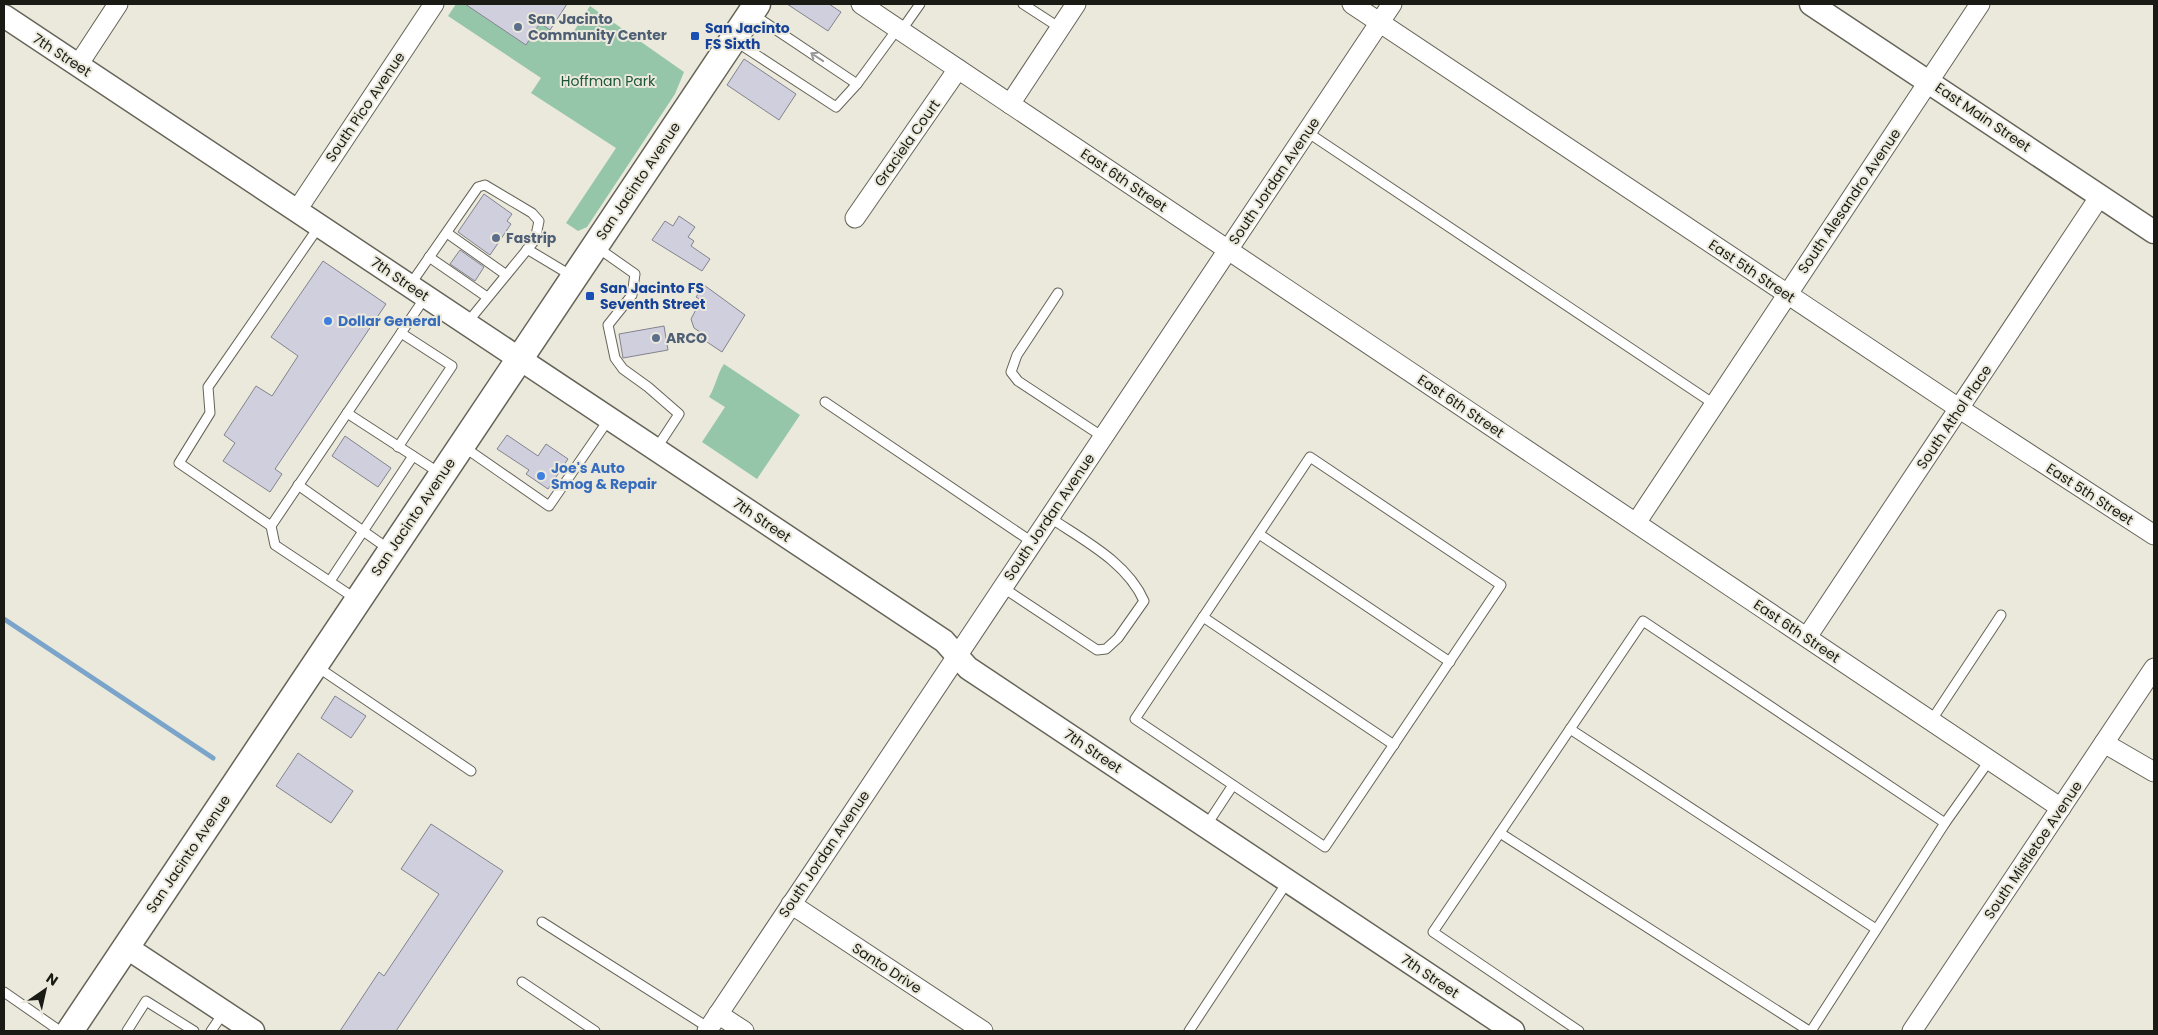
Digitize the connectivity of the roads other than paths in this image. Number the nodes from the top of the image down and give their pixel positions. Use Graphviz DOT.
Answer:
graph roads {
  1 [pos="118,4"];
  2 [pos="434,4"];
  3 [pos="861,4"];
  4 [pos="920,4"];
  5 [pos="1024,4"];
  6 [pos="1076,4"];
  7 [pos="1352,4"];
  8 [pos="1392,4"];
  9 [pos="1811,4"];
  10 [pos="1980,4"];
  11 [pos="754,8"];
  12 [pos="4,16"];
  13 [pos="1380,22"];
  14 [pos="1060,28"];
  15 [pos="899,30"];
  16 [pos="733,39"];
  17 [pos="78,65"];
  18 [pos="958,69"];
  19 [pos="1929,81"];
  20 [pos="857,84"];
  21 [pos="1010,104"];
  22 [pos="1307,132"];
  23 [pos="2100,196"];
  24 [pos="297,210"];
  25 [pos="855,218"];
  26 [pos="320,225"];
  27 [pos="2154,232"];
  28 [pos="447,233"];
  29 [pos="595,245"];
  30 [pos="527,249"];
  31 [pos="1228,250"];
  32 [pos="429,257"];
  33 [pos="505,274"];
  34 [pos="573,278"];
  35 [pos="418,291"];
  36 [pos="1058,294"];
  37 [pos="1787,294"];
  38 [pos="487,297"];
  39 [pos="466,323"];
  40 [pos="401,333"];
  41 [pos="519,358"];
  42 [pos="826,402"];
  43 [pos="1714,404"];
  44 [pos="1960,409"];
  45 [pos="347,413"];
  46 [pos="610,419"];
  47 [pos="1102,437"];
  48 [pos="461,445"];
  49 [pos="398,447"];
  50 [pos="656,449"];
  51 [pos="413,456"];
  52 [pos="441,474"];
  53 [pos="298,485"];
  54 [pos="1049,517"];
  55 [pos="1636,523"];
  56 [pos="271,526"];
  57 [pos="363,531"];
  58 [pos="1259,534"];
  59 [pos="2154,535"];
  60 [pos="1032,542"];
  61 [pos="391,550"];
  62 [pos="330,581"];
  63 [pos="1002,587"];
  64 [pos="357,600"];
  65 [pos="2001,616"];
  66 [pos="1204,617"];
  67 [pos="1807,637"];
  68 [pos="956,655"];
  69 [pos="1450,662"];
  70 [pos="314,665"];
  71 [pos="2153,672"];
  72 [pos="1931,721"];
  73 [pos="1570,729"];
  74 [pos="2104,743"];
  75 [pos="1394,745"];
  76 [pos="1989,761"];
  77 [pos="471,771"];
  78 [pos="2154,772"];
  79 [pos="1233,785"];
  80 [pos="2061,808"];
  81 [pos="1945,823"];
  82 [pos="1206,826"];
  83 [pos="1500,833"];
  84 [pos="1288,881"];
  85 [pos="791,904"];
  86 [pos="542,922"];
  87 [pos="1876,929"];
  88 [pos="126,947"];
  89 [pos="522,982"];
  90 [pos="4,992"];
  91 [pos="224,1012"];
  92 [pos="711,1025"];
  93 [pos="60,1031"];
  94 [pos="70,1031"];
  95 [pos="127,1031"];
  96 [pos="194,1031"];
  97 [pos="210,1031"];
  98 [pos="253,1031"];
  99 [pos="595,1031"];
  100 [pos="744,1031"];
  101 [pos="983,1031"];
  102 [pos="1190,1031"];
  103 [pos="1513,1031"];
  104 [pos="1579,1031"];
  105 [pos="1810,1031"];
  106 [pos="1912,1031"];
  1 -- 17 [label="street"];
  2 -- 24 [label="street, South Pico Avenue"];
  3 -- 15 [label="street, East 6th Street"];
  4 -- 15 [label="lane"];
  5 -- 14 [label="lane"];
  6 -- 14 [label="street"];
  7 -- 13 [label="street, East 5th Street"];
  8 -- 13 [label="street, South Jordan Avenue"];
  9 -- 19 [label="street, East Main Street"];
  10 -- 19 [label="street, South Alesandro Avenue"];
  11 -- 16 [label="main road, San Jacinto Avenue"];
  20 -- 11 [label="lane, one-way"];
  12 -- 17 [label="street, 7th Street"];
  13 -- 22 [label="street, South Jordan Avenue"];
  13 -- 37 [label="street, East 5th Street"];
  14 -- 21 [label="street"];
  15 -- 18 [label="street, East 6th Street"];
  15 -- 20 [label="lane"];
  16 -- 20 [label="lane"];
  16 -- 29 [label="main road, San Jacinto Avenue"];
  17 -- 24 [label="street, 7th Street"];
  18 -- 21 [label="street, East 6th Street"];
  18 -- 25 [label="street, Graciela Court"];
  19 -- 23 [label="street, East Main Street"];
  19 -- 37 [label="street, South Alesandro Avenue"];
  21 -- 31 [label="street, East 6th Street"];
  22 -- 31 [label="street, South Jordan Avenue"];
  22 -- 43 [label="lane"];
  23 -- 27 [label="street, East Main Street"];
  23 -- 44 [label="street, South Athol Place"];
  24 -- 26 [label="street, 7th Street"];
  26 -- 35 [label="street, 7th Street"];
  26 -- 56 [label="lane"];
  28 -- 30 [label="lane"];
  28 -- 32 [label="lane"];
  28 -- 33 [label="lane"];
  29 -- 34 [label="main road, San Jacinto Avenue"];
  29 -- 50 [label="lane"];
  30 -- 33 [label="lane"];
  30 -- 34 [label="lane"];
  31 -- 47 [label="street, South Jordan Avenue"];
  31 -- 55 [label="street, East 6th Street"];
  32 -- 35 [label="lane"];
  32 -- 38 [label="lane"];
  33 -- 38 [label="lane"];
  34 -- 41 [label="main road, San Jacinto Avenue"];
  35 -- 39 [label="street, 7th Street"];
  35 -- 40 [label="lane"];
  36 -- 47 [label="lane"];
  37 -- 43 [label="street, South Alesandro Avenue"];
  37 -- 44 [label="street, East 5th Street"];
  38 -- 39 [label="lane"];
  39 -- 41 [label="street, 7th Street"];
  40 -- 45 [label="lane"];
  40 -- 49 [label="lane"];
  41 -- 46 [label="street, 7th Street"];
  41 -- 48 [label="main road, San Jacinto Avenue"];
  42 -- 60 [label="lane"];
  43 -- 55 [label="street, South Alesandro Avenue"];
  44 -- 59 [label="street, East 5th Street"];
  44 -- 67 [label="street, South Athol Place"];
  45 -- 49 [label="lane"];
  45 -- 53 [label="lane"];
  46 -- 48 [label="lane"];
  46 -- 50 [label="street, 7th Street"];
  47 -- 54 [label="street, South Jordan Avenue"];
  48 -- 52 [label="main road, San Jacinto Avenue"];
  49 -- 51 [label="lane"];
  50 -- 68 [label="street, 7th Street"];
  51 -- 52 [label="lane"];
  51 -- 57 [label="lane"];
  52 -- 61 [label="main road, San Jacinto Avenue"];
  53 -- 56 [label="lane"];
  53 -- 57 [label="lane"];
  54 -- 60 [label="street, South Jordan Avenue"];
  54 -- 63 [label="lane"];
  55 -- 67 [label="street, East 6th Street"];
  56 -- 62 [label="lane"];
  57 -- 61 [label="lane"];
  57 -- 62 [label="lane"];
  58 -- 66 [label="lane"];
  58 -- 69 [label="lane"];
  58 -- 69 [label="lane"];
  60 -- 63 [label="street, South Jordan Avenue"];
  61 -- 64 [label="main road, San Jacinto Avenue"];
  62 -- 64 [label="lane"];
  63 -- 68 [label="street, South Jordan Avenue"];
  64 -- 70 [label="main road, San Jacinto Avenue"];
  65 -- 72 [label="lane"];
  66 -- 75 [label="lane"];
  66 -- 79 [label="lane"];
  67 -- 72 [label="street, East 6th Street"];
  68 -- 82 [label="street, 7th Street"];
  68 -- 85 [label="street, South Jordan Avenue"];
  69 -- 75 [label="lane"];
  70 -- 77 [label="lane"];
  70 -- 88 [label="main road, San Jacinto Avenue"];
  71 -- 74 [label="street, South Mistletoe Avenue"];
  72 -- 76 [label="street, East 6th Street"];
  73 -- 81 [label="lane"];
  73 -- 83 [label="lane"];
  73 -- 87 [label="lane"];
  74 -- 78 [label="street"];
  74 -- 80 [label="street, South Mistletoe Avenue"];
  75 -- 79 [label="lane"];
  76 -- 80 [label="street, East 6th Street"];
  76 -- 81 [label="lane"];
  79 -- 82 [label="lane"];
  80 -- 106 [label="street, South Mistletoe Avenue"];
  81 -- 87 [label="lane"];
  82 -- 84 [label="street, 7th Street"];
  83 -- 104 [label="lane"];
  83 -- 105 [label="lane"];
  84 -- 102 [label="lane"];
  84 -- 103 [label="street, 7th Street"];
  85 -- 92 [label="street, South Jordan Avenue"];
  85 -- 101 [label="street, Santo Drive"];
  86 -- 92 [label="lane"];
  87 -- 105 [label="lane"];
  88 -- 91 [label="street"];
  88 -- 94 [label="main road, San Jacinto Avenue"];
  89 -- 99 [label="lane"];
  90 -- 93 [label="lane"];
  91 -- 97 [label="lane"];
  91 -- 98 [label="street"];
  92 -- 100 [label="street"];
  95 -- 96 [label="lane"];
}
